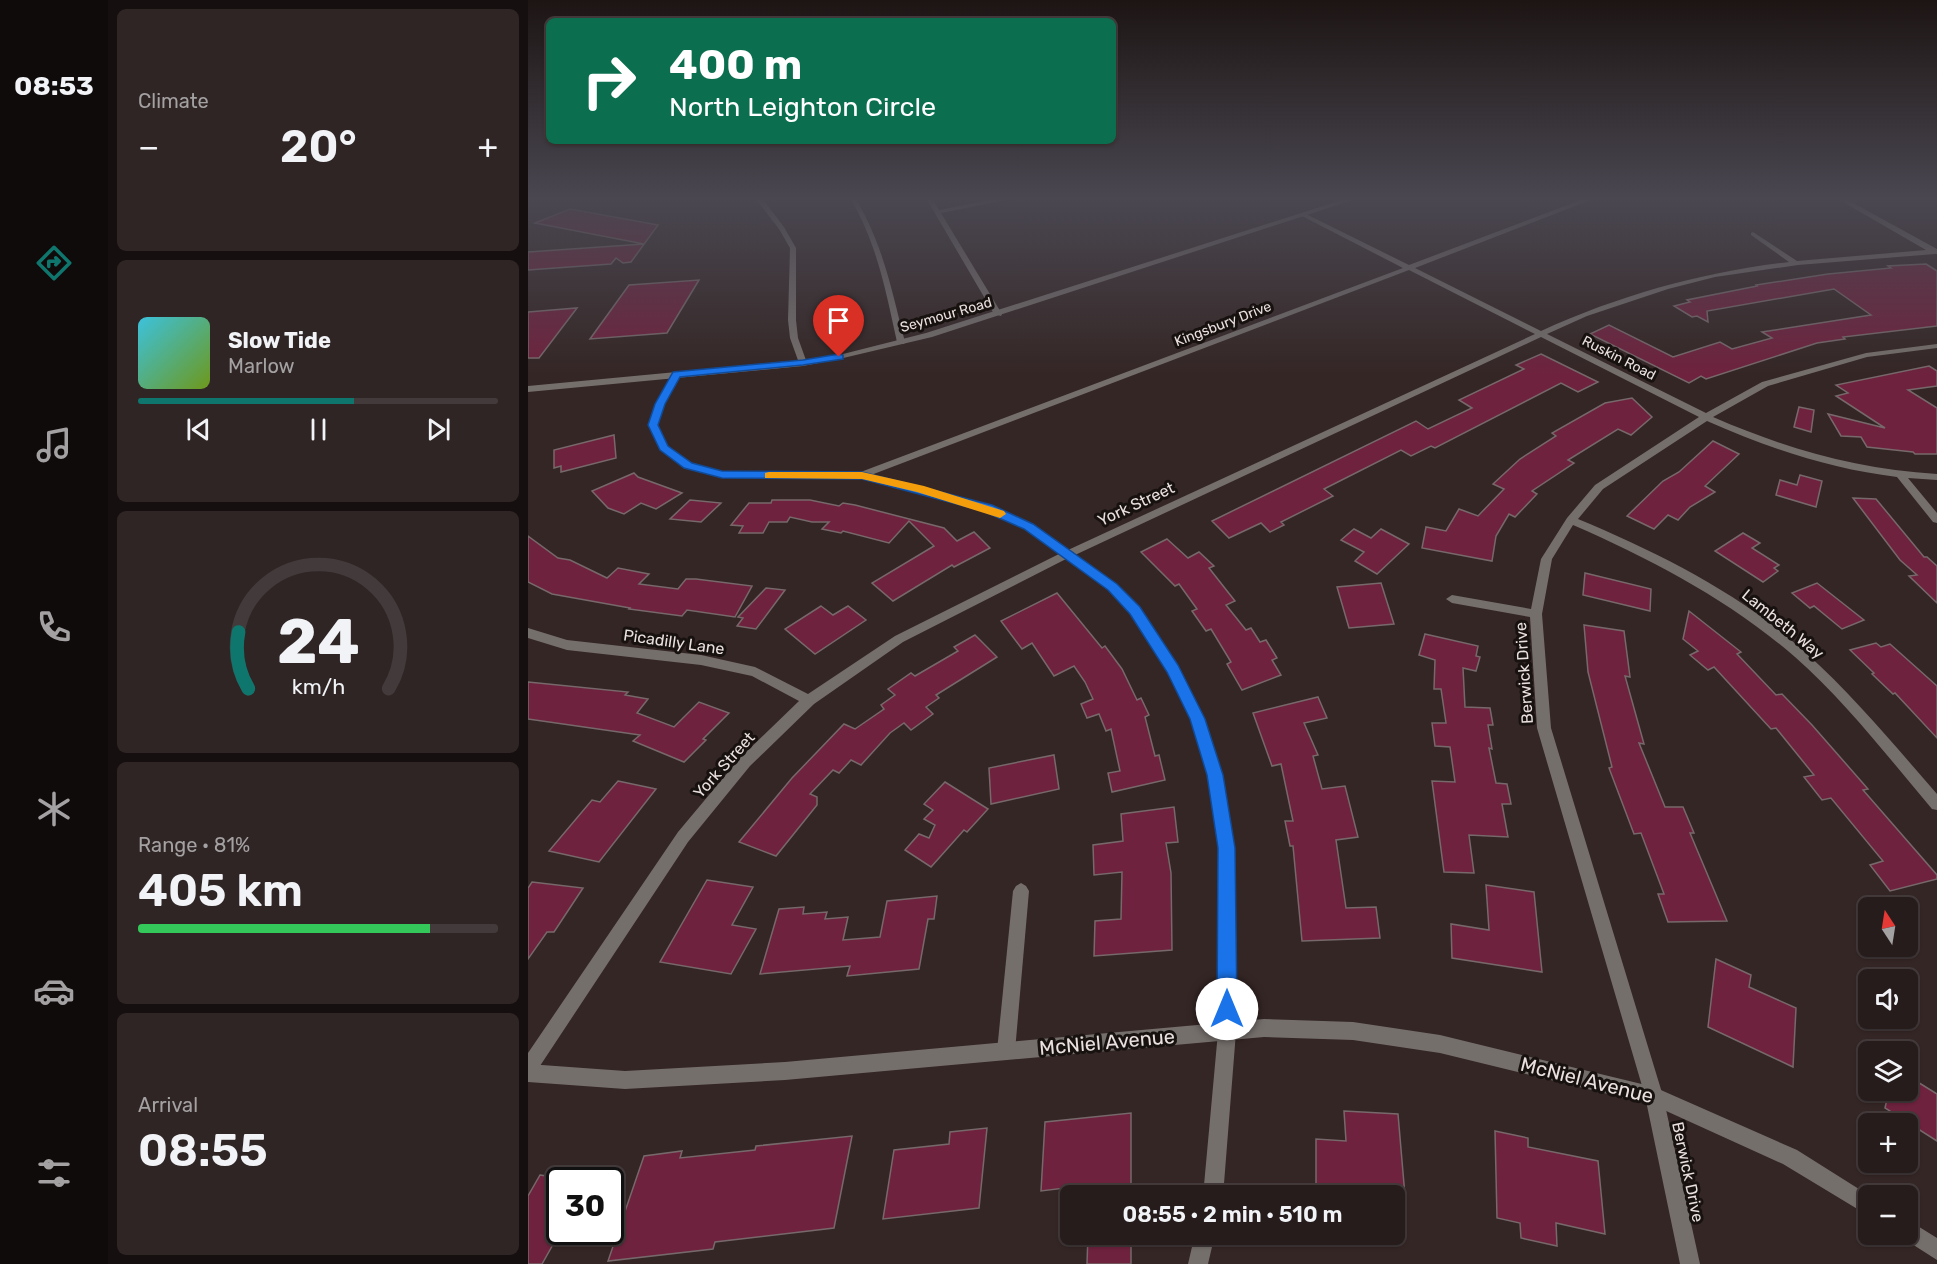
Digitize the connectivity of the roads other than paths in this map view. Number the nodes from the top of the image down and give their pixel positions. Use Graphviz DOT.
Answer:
graph roads {
  1 [pos="793,257"];
  2 [pos="878,257"];
  3 [pos="964,257"];
  4 [pos="1174,257"];
  5 [pos="1388,257"];
  6 [pos="1439,257"];
  7 [pos="1786,257"];
  8 [pos="1872,257"];
  9 [pos="1795,263"];
  10 [pos="1410,268"];
  11 [pos="998,314"];
  12 [pos="1542,335"];
  13 [pos="901,342"];
  14 [pos="1937,346"];
  15 [pos="803,363"];
  16 [pos="676,375"];
  17 [pos="528,388"];
  18 [pos="1706,417"];
  19 [pos="862,476"];
  20 [pos="1901,476"];
  21 [pos="1937,477"];
  22 [pos="1571,520"];
  23 [pos="1937,520"];
  24 [pos="1066,555"];
  25 [pos="1452,599"];
  26 [pos="1536,615"];
  27 [pos="528,633"];
  28 [pos="809,700"];
  29 [pos="1937,804"];
  30 [pos="1021,891"];
  31 [pos="1227,1032"];
  32 [pos="1006,1051"];
  33 [pos="528,1071"];
  34 [pos="1654,1096"];
  35 [pos="1214,1185"];
  36 [pos="1858,1199"];
  37 [pos="1918,1237"];
  38 [pos="1202,1245"];
  39 [pos="1937,1250"];
  40 [pos="1198,1264"];
  41 [pos="1690,1264"];
  1 -- 15 [label="street"];
  2 -- 13 [label="lane"];
  3 -- 11 [label="street"];
  4 -- 11 [label="street, Seymour Road"];
  5 -- 10 [label="street, Ruskin Road"];
  6 -- 10 [label="street, Kingsbury Drive"];
  7 -- 9 [label="street"];
  8 -- 9 [label="street, York Street"];
  9 -- 12 [label="street, York Street"];
  10 -- 12 [label="street, Ruskin Road"];
  10 -- 19 [label="street, Kingsbury Drive"];
  11 -- 13 [label="street, Seymour Road"];
  12 -- 18 [label="street, Ruskin Road"];
  12 -- 24 [label="street, York Street"];
  13 -- 15 [label="street, Seymour Road"];
  14 -- 18 [label="street, Berwick Drive"];
  15 -- 16 [label="street, Seymour Road"];
  16 -- 17 [label="street, Seymour Road"];
  16 -- 19 [label="street"];
  18 -- 20 [label="street, Ruskin Road"];
  18 -- 22 [label="street, Berwick Drive"];
  19 -- 24 [label="street"];
  20 -- 21 [label="street, Ruskin Road"];
  20 -- 23 [label="street"];
  22 -- 26 [label="street, Berwick Drive"];
  22 -- 29 [label="street, Lambeth Way"];
  24 -- 28 [label="street, York Street"];
  24 -- 31 [label="street"];
  25 -- 26 [label="street"];
  26 -- 34 [label="street, Berwick Drive"];
  27 -- 28 [label="street, Picadilly Lane"];
  28 -- 33 [label="street, York Street"];
  30 -- 32 [label="street"];
  31 -- 32 [label="street, McNiel Avenue"];
  31 -- 34 [label="street, McNiel Avenue"];
  31 -- 35 [label="street"];
  32 -- 33 [label="street, McNiel Avenue"];
  34 -- 36 [label="street, McNiel Avenue"];
  34 -- 41 [label="street, Berwick Drive"];
  37 -- 39 [label="street"];
  38 -- 40 [label="street"];
}
